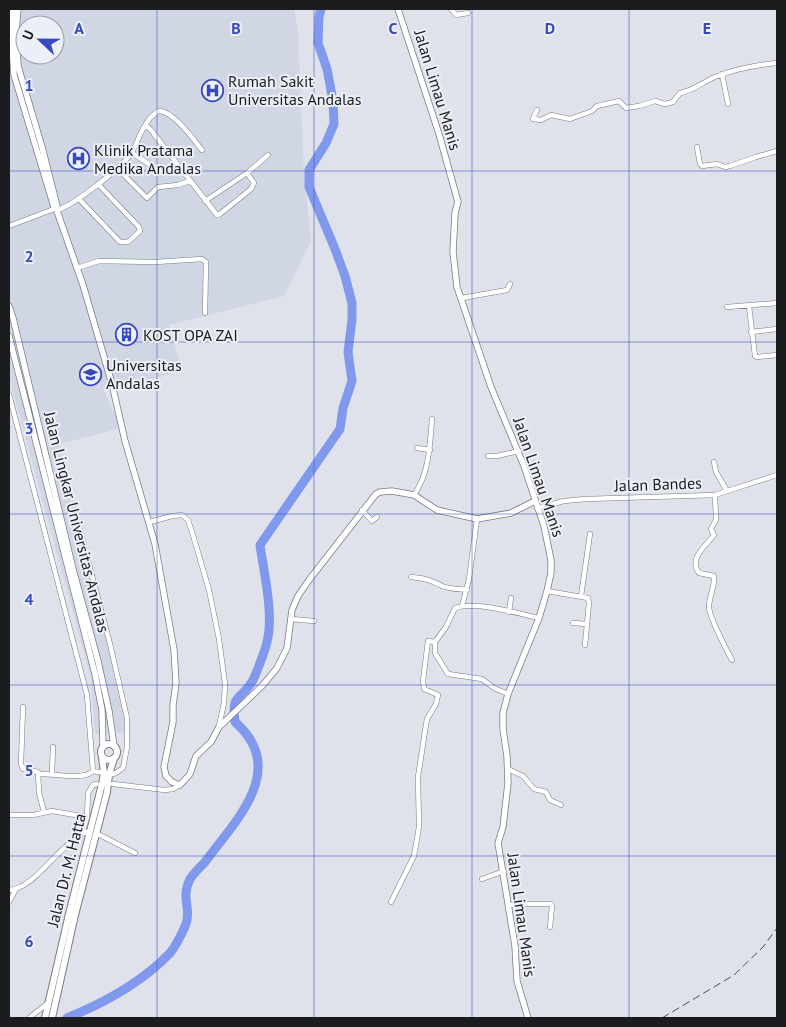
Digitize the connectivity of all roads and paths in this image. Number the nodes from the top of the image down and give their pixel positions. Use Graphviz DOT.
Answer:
graph roads {
  1 [pos="13,9"];
  2 [pos="398,9"];
  3 [pos="451,9"];
  4 [pos="468,13"];
  5 [pos="15,57"];
  6 [pos="777,63"];
  7 [pos="18,65"];
  8 [pos="722,74"];
  9 [pos="728,104"];
  10 [pos="537,110"];
  11 [pos="144,127"];
  12 [pos="697,147"];
  13 [pos="202,150"];
  14 [pos="777,151"];
  15 [pos="132,153"];
  16 [pos="268,155"];
  17 [pos="149,164"];
  18 [pos="116,168"];
  19 [pos="247,172"];
  20 [pos="190,181"];
  21 [pos="98,184"];
  22 [pos="79,199"];
  23 [pos="205,200"];
  24 [pos="56,209"];
  25 [pos="9,226"];
  26 [pos="77,268"];
  27 [pos="510,284"];
  28 [pos="462,298"];
  29 [pos="777,303"];
  30 [pos="9,306"];
  31 [pos="749,306"];
  32 [pos="727,307"];
  33 [pos="205,313"];
  34 [pos="777,328"];
  35 [pos="751,332"];
  36 [pos="9,336"];
  37 [pos="777,355"];
  38 [pos="9,394"];
  39 [pos="432,419"];
  40 [pos="417,448"];
  41 [pos="430,450"];
  42 [pos="518,451"];
  43 [pos="488,456"];
  44 [pos="714,462"];
  45 [pos="777,475"];
  46 [pos="727,491"];
  47 [pos="715,495"];
  48 [pos="414,496"];
  49 [pos="536,504"];
  50 [pos="362,510"];
  51 [pos="377,517"];
  52 [pos="77,518"];
  53 [pos="477,519"];
  54 [pos="150,522"];
  55 [pos="590,534"];
  56 [pos="411,577"];
  57 [pos="467,590"];
  58 [pos="547,591"];
  59 [pos="582,596"];
  60 [pos="511,598"];
  61 [pos="462,606"];
  62 [pos="509,612"];
  63 [pos="539,618"];
  64 [pos="291,619"];
  65 [pos="314,621"];
  66 [pos="573,623"];
  67 [pos="587,624"];
  68 [pos="435,642"];
  69 [pos="585,645"];
  70 [pos="732,660"];
  71 [pos="508,694"];
  72 [pos="23,707"];
  73 [pos="219,728"];
  74 [pos="104,746"];
  75 [pos="114,746"];
  76 [pos="53,748"];
  77 [pos="102,757"];
  78 [pos="114,758"];
  79 [pos="508,769"];
  80 [pos="93,771"];
  81 [pos="38,774"];
  82 [pos="52,774"];
  83 [pos="107,774"];
  84 [pos="97,784"];
  85 [pos="114,784"];
  86 [pos="180,785"];
  87 [pos="561,805"];
  88 [pos="44,812"];
  89 [pos="9,815"];
  90 [pos="87,817"];
  91 [pos="93,832"];
  92 [pos="82,834"];
  93 [pos="135,853"];
  94 [pos="504,871"];
  95 [pos="482,879"];
  96 [pos="9,890"];
  97 [pos="16,890"];
  98 [pos="9,902"];
  99 [pos="391,902"];
  100 [pos="509,906"];
  101 [pos="550,927"];
  102 [pos="48,1003"];
  103 [pos="49,1016"];
  104 [pos="29,1018"];
  105 [pos="528,1018"];
  1 -- 5 [label="street"];
  2 -- 28 [label="street, Jalan Limau Manis"];
  3 -- 4 [label="street"];
  6 -- 8 [label="street"];
  7 -- 24 [label="street"];
  8 -- 9 [label="street"];
  8 -- 10 [label="street"];
  11 -- 13 [label="street"];
  11 -- 15 [label="street"];
  11 -- 20 [label="street"];
  12 -- 14 [label="street"];
  15 -- 17 [label="street"];
  15 -- 18 [label="street"];
  16 -- 19 [label="street"];
  18 -- 20 [label="street"];
  18 -- 21 [label="street"];
  19 -- 23 [label="street"];
  19 -- 23 [label="street"];
  20 -- 23 [label="street"];
  21 -- 22 [label="street"];
  21 -- 22 [label="street"];
  22 -- 24 [label="street"];
  24 -- 25 [label="street"];
  24 -- 26 [label="street"];
  26 -- 33 [label="street"];
  26 -- 54 [label="street"];
  27 -- 28 [label="street"];
  28 -- 42 [label="street, Jalan Limau Manis"];
  29 -- 31 [label="street"];
  30 -- 75 [label="street, Jalan Lingkar Universitas Andalas"];
  31 -- 32 [label="street"];
  31 -- 35 [label="street"];
  34 -- 35 [label="street"];
  35 -- 37 [label="street"];
  36 -- 74 [label="street, Jalan Lingkar Universitas Andalas"];
  38 -- 80 [label="street"];
  39 -- 41 [label="street"];
  40 -- 41 [label="street"];
  41 -- 48 [label="street"];
  42 -- 43 [label="street"];
  42 -- 49 [label="street, Jalan Limau Manis"];
  44 -- 46 [label="street"];
  45 -- 46 [label="street, Jalan Bandes"];
  46 -- 47 [label="street, Jalan Bandes"];
  47 -- 49 [label="street, Jalan Bandes"];
  47 -- 70 [label="street"];
  48 -- 50 [label="street"];
  48 -- 53 [label="street"];
  49 -- 53 [label="street"];
  49 -- 58 [label="street, Jalan Limau Manis"];
  50 -- 51 [label="street"];
  50 -- 64 [label="street"];
  52 -- 83 [label="street"];
  53 -- 57 [label="street"];
  54 -- 73 [label="street"];
  54 -- 86 [label="street"];
  55 -- 59 [label="street"];
  56 -- 57 [label="street"];
  57 -- 61 [label="street"];
  58 -- 59 [label="street"];
  58 -- 63 [label="street, Jalan Limau Manis"];
  59 -- 67 [label="street"];
  60 -- 62 [label="street"];
  61 -- 62 [label="street"];
  61 -- 68 [label="street"];
  62 -- 63 [label="street"];
  63 -- 71 [label="street, Jalan Limau Manis"];
  64 -- 65 [label="street"];
  64 -- 73 [label="street"];
  66 -- 67 [label="street"];
  67 -- 69 [label="street"];
  68 -- 71 [label="street"];
  68 -- 99 [label="street"];
  71 -- 79 [label="street, Jalan Limau Manis"];
  72 -- 81 [label="street"];
  73 -- 86 [label="street"];
  74 -- 75 [label="main road"];
  74 -- 77 [label="main road"];
  75 -- 78 [label="main road"];
  76 -- 82 [label="street"];
  77 -- 78 [label="main road"];
  77 -- 83 [label="main road, Jalan Dr. M. Hatta"];
  78 -- 83 [label="main road, Jalan Dr. M. Hatta"];
  79 -- 87 [label="street"];
  79 -- 94 [label="street, Jalan Limau Manis"];
  80 -- 82 [label="street"];
  80 -- 83 [label="street"];
  81 -- 82 [label="street"];
  81 -- 88 [label="street"];
  83 -- 91 [label="main road, Jalan Dr. M. Hatta"];
  84 -- 90 [label="street"];
  85 -- 86 [label="street"];
  88 -- 89 [label="street"];
  88 -- 90 [label="street"];
  90 -- 92 [label="street"];
  91 -- 92 [label="street"];
  91 -- 93 [label="street"];
  91 -- 102 [label="main road, Jalan Dr. M. Hatta"];
  91 -- 103 [label="main road, Jalan Dr. M. Hatta"];
  92 -- 97 [label="street"];
  94 -- 95 [label="street"];
  94 -- 100 [label="street, Jalan Limau Manis"];
  96 -- 97 [label="street"];
  97 -- 98 [label="street"];
  100 -- 101 [label="street"];
  100 -- 105 [label="street, Jalan Limau Manis"];
  102 -- 103 [label="main road, Jalan Dr. M. Hatta"];
  102 -- 104 [label="street"];
}
